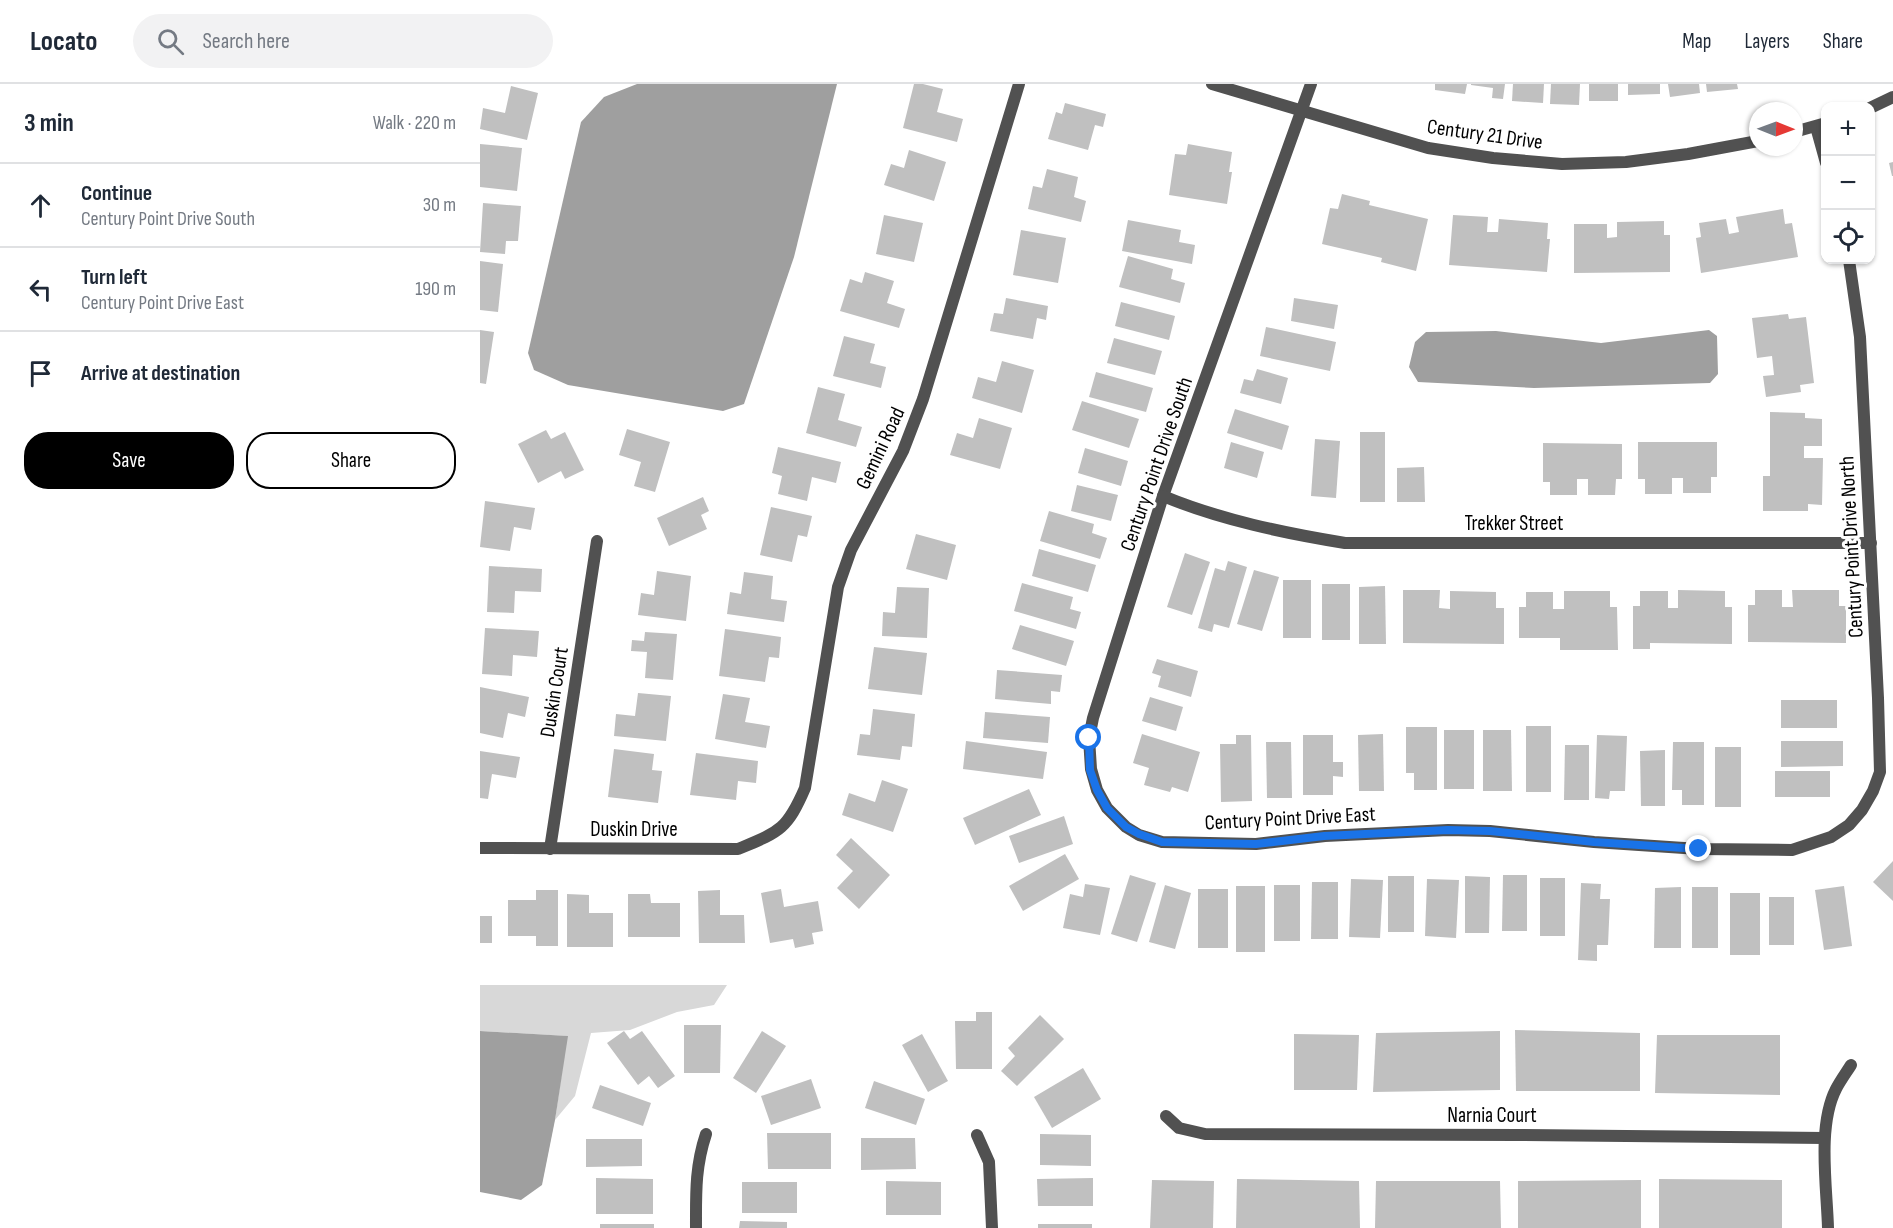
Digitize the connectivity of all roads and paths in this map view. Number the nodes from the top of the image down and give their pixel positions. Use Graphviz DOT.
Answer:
graph roads {
  1 [pos="1019,84"];
  2 [pos="1212,84"];
  3 [pos="1311,84"];
  4 [pos="1893,97"];
  5 [pos="1875,106"];
  6 [pos="1302,112"];
  7 [pos="1821,125"];
  8 [pos="1803,130"];
  9 [pos="1749,143"];
  10 [pos="1850,264"];
  11 [pos="1163,496"];
  12 [pos="597,541"];
  13 [pos="1871,543"];
  14 [pos="1849,825"];
  15 [pos="784,827"];
  16 [pos="1126,827"];
  17 [pos="480,848"];
  18 [pos="550,849"];
  19 [pos="1851,1065"];
  20 [pos="1166,1116"];
  21 [pos="706,1134"];
  22 [pos="977,1135"];
  23 [pos="1824,1138"];
  24 [pos="696,1228"];
  25 [pos="992,1228"];
  26 [pos="1828,1228"];
  1 -- 15 [label="street, Gemini Road"];
  2 -- 6 [label="street, Century 21 Drive"];
  3 -- 6 [label="street, Century Point Drive South"];
  4 -- 5 [label="street"];
  6 -- 9 [label="street, Century 21 Drive"];
  6 -- 11 [label="street, Century Point Drive South"];
  7 -- 8 [label="street"];
  10 -- 13 [label="street, Century Point Drive North"];
  11 -- 13 [label="street, Trekker Street"];
  11 -- 16 [label="street, Century Point Drive South"];
  12 -- 18 [label="street, Duskin Court"];
  13 -- 14 [label="street, Century Point Drive North"];
  14 -- 16 [label="street, Century Point Drive East"];
  15 -- 18 [label="street, Duskin Drive"];
  17 -- 18 [label="street, Duskin Drive"];
  19 -- 23 [label="street"];
  20 -- 23 [label="street, Narnia Court"];
  21 -- 24 [label="street"];
  22 -- 25 [label="street"];
  23 -- 26 [label="street"];
}
